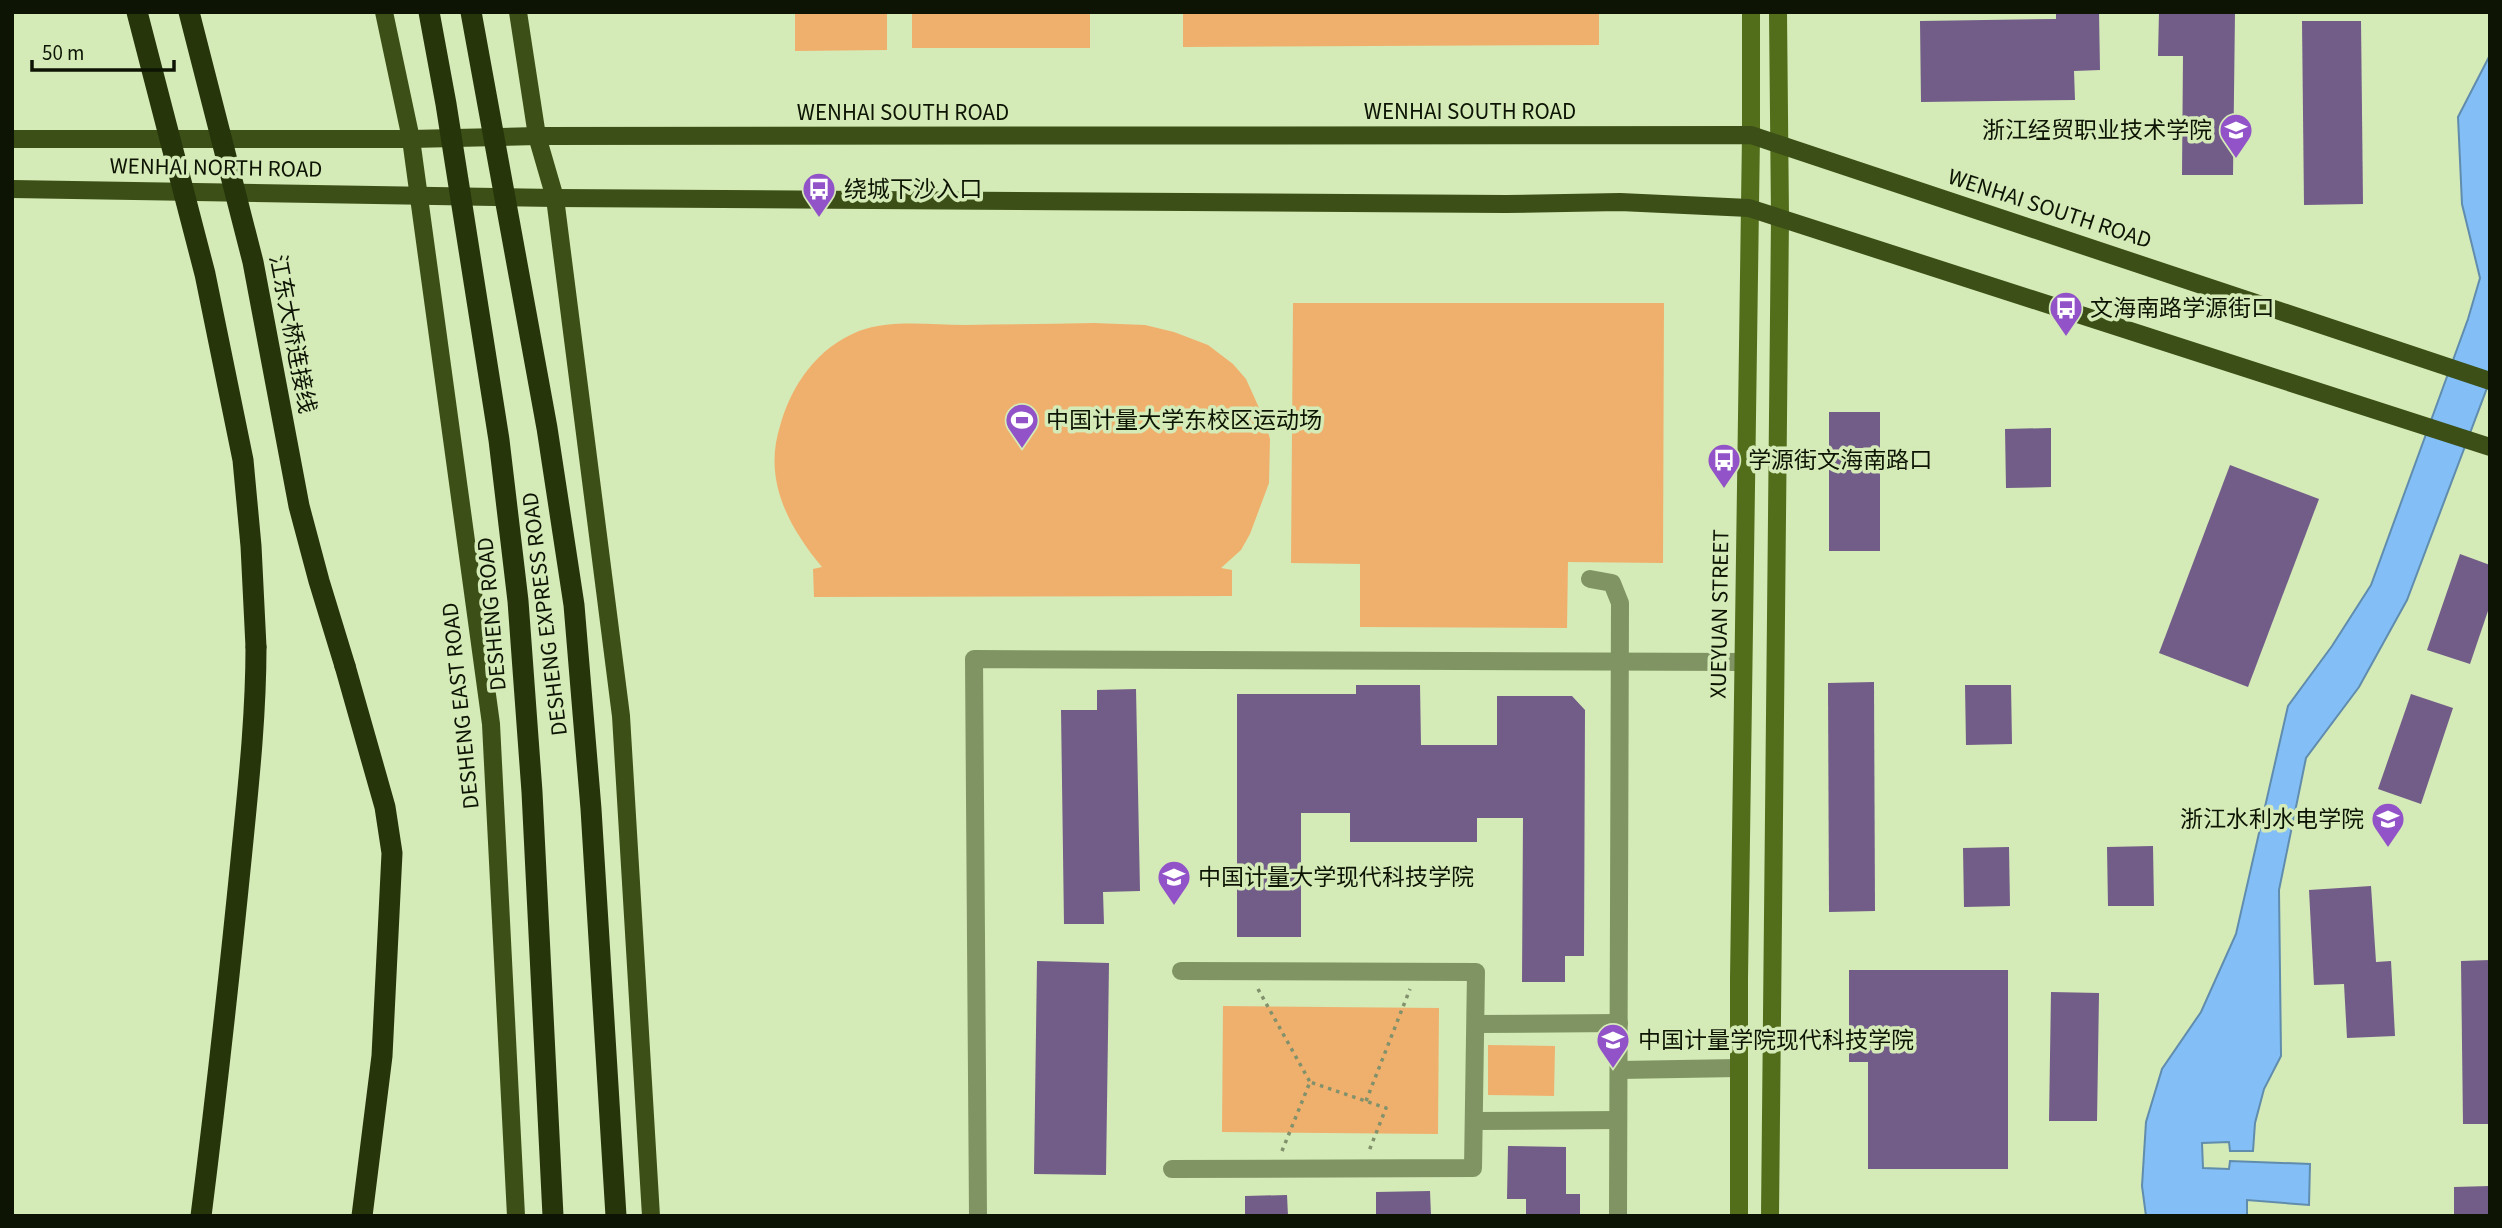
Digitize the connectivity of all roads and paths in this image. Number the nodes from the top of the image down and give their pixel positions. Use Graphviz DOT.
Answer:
graph roads {
  1 [pos="136,12"];
  2 [pos="189,12"];
  3 [pos="384,12"];
  4 [pos="429,12"];
  5 [pos="471,12"];
  6 [pos="518,12"];
  7 [pos="1751,12"];
  8 [pos="1778,12"];
  9 [pos="1751,135"];
  10 [pos="537,136"];
  11 [pos="12,139"];
  12 [pos="411,139"];
  13 [pos="1779,144"];
  14 [pos="12,189"];
  15 [pos="419,194"];
  16 [pos="555,198"];
  17 [pos="1749,208"];
  18 [pos="1780,218"];
  19 [pos="2490,382"];
  20 [pos="2486,446"];
  21 [pos="1590,579"];
  22 [pos="1620,662"];
  23 [pos="1743,662"];
  24 [pos="1181,971"];
  25 [pos="1247,971"];
  26 [pos="1416,971"];
  27 [pos="1619,1023"];
  28 [pos="1476,1024"];
  29 [pos="1739,1068"];
  30 [pos="1619,1070"];
  31 [pos="1310,1082"];
  32 [pos="1366,1101"];
  33 [pos="1618,1120"];
  34 [pos="1474,1121"];
  35 [pos="1362,1168"];
  36 [pos="1172,1169"];
  37 [pos="1275,1169"];
  38 [pos="201,1216"];
  39 [pos="362,1216"];
  40 [pos="516,1216"];
  41 [pos="553,1216"];
  42 [pos="616,1216"];
  43 [pos="651,1216"];
  44 [pos="978,1216"];
  45 [pos="1618,1216"];
  46 [pos="1740,1216"];
  47 [pos="1770,1216"];
  1 -- 38 [label="highway, bridge"];
  2 -- 39 [label="highway, 江东大桥连接线, bridge"];
  3 -- 12 [label="main road, DESHENG EAST ROAD"];
  4 -- 41 [label="highway, DESHENG ROAD, bridge"];
  5 -- 42 [label="highway, DESHENG EXPRESS ROAD, bridge"];
  6 -- 10 [label="main road"];
  7 -- 9 [label="main road, XUEYUAN STREET"];
  8 -- 13 [label="main road"];
  9 -- 10 [label="main road, WENHAI SOUTH ROAD"];
  9 -- 13 [label="main road, WENHAI SOUTH ROAD"];
  9 -- 17 [label="main road, XUEYUAN STREET"];
  10 -- 12 [label="main road, WENHAI SOUTH ROAD"];
  10 -- 16 [label="main road"];
  11 -- 12 [label="main road, WENHAI NORTH ROAD"];
  12 -- 15 [label="main road, DESHENG EAST ROAD"];
  13 -- 18 [label="main road"];
  13 -- 19 [label="main road, WENHAI SOUTH ROAD"];
  14 -- 15 [label="main road, WENHAI NORTH ROAD"];
  15 -- 16 [label="main road"];
  15 -- 40 [label="main road, DESHENG EAST ROAD"];
  16 -- 17 [label="main road"];
  16 -- 43 [label="main road"];
  17 -- 18 [label="main road"];
  17 -- 23 [label="main road, XUEYUAN STREET"];
  18 -- 20 [label="main road"];
  18 -- 47 [label="main road"];
  21 -- 22 [label="street"];
  22 -- 23 [label="street"];
  22 -- 27 [label="street"];
  22 -- 44 [label="street"];
  23 -- 29 [label="main road, XUEYUAN STREET"];
  24 -- 25 [label="street"];
  25 -- 26 [label="street"];
  25 -- 31 [label="path"];
  26 -- 28 [label="street"];
  26 -- 32 [label="path"];
  27 -- 28 [label="street"];
  27 -- 30 [label="street"];
  28 -- 34 [label="street"];
  29 -- 30 [label="street"];
  29 -- 46 [label="main road, XUEYUAN STREET"];
  30 -- 33 [label="street"];
  31 -- 32 [label="path"];
  31 -- 37 [label="path"];
  32 -- 35 [label="path"];
  33 -- 34 [label="street"];
  33 -- 45 [label="street"];
  34 -- 35 [label="street"];
  35 -- 37 [label="street"];
  36 -- 37 [label="street"];
}
